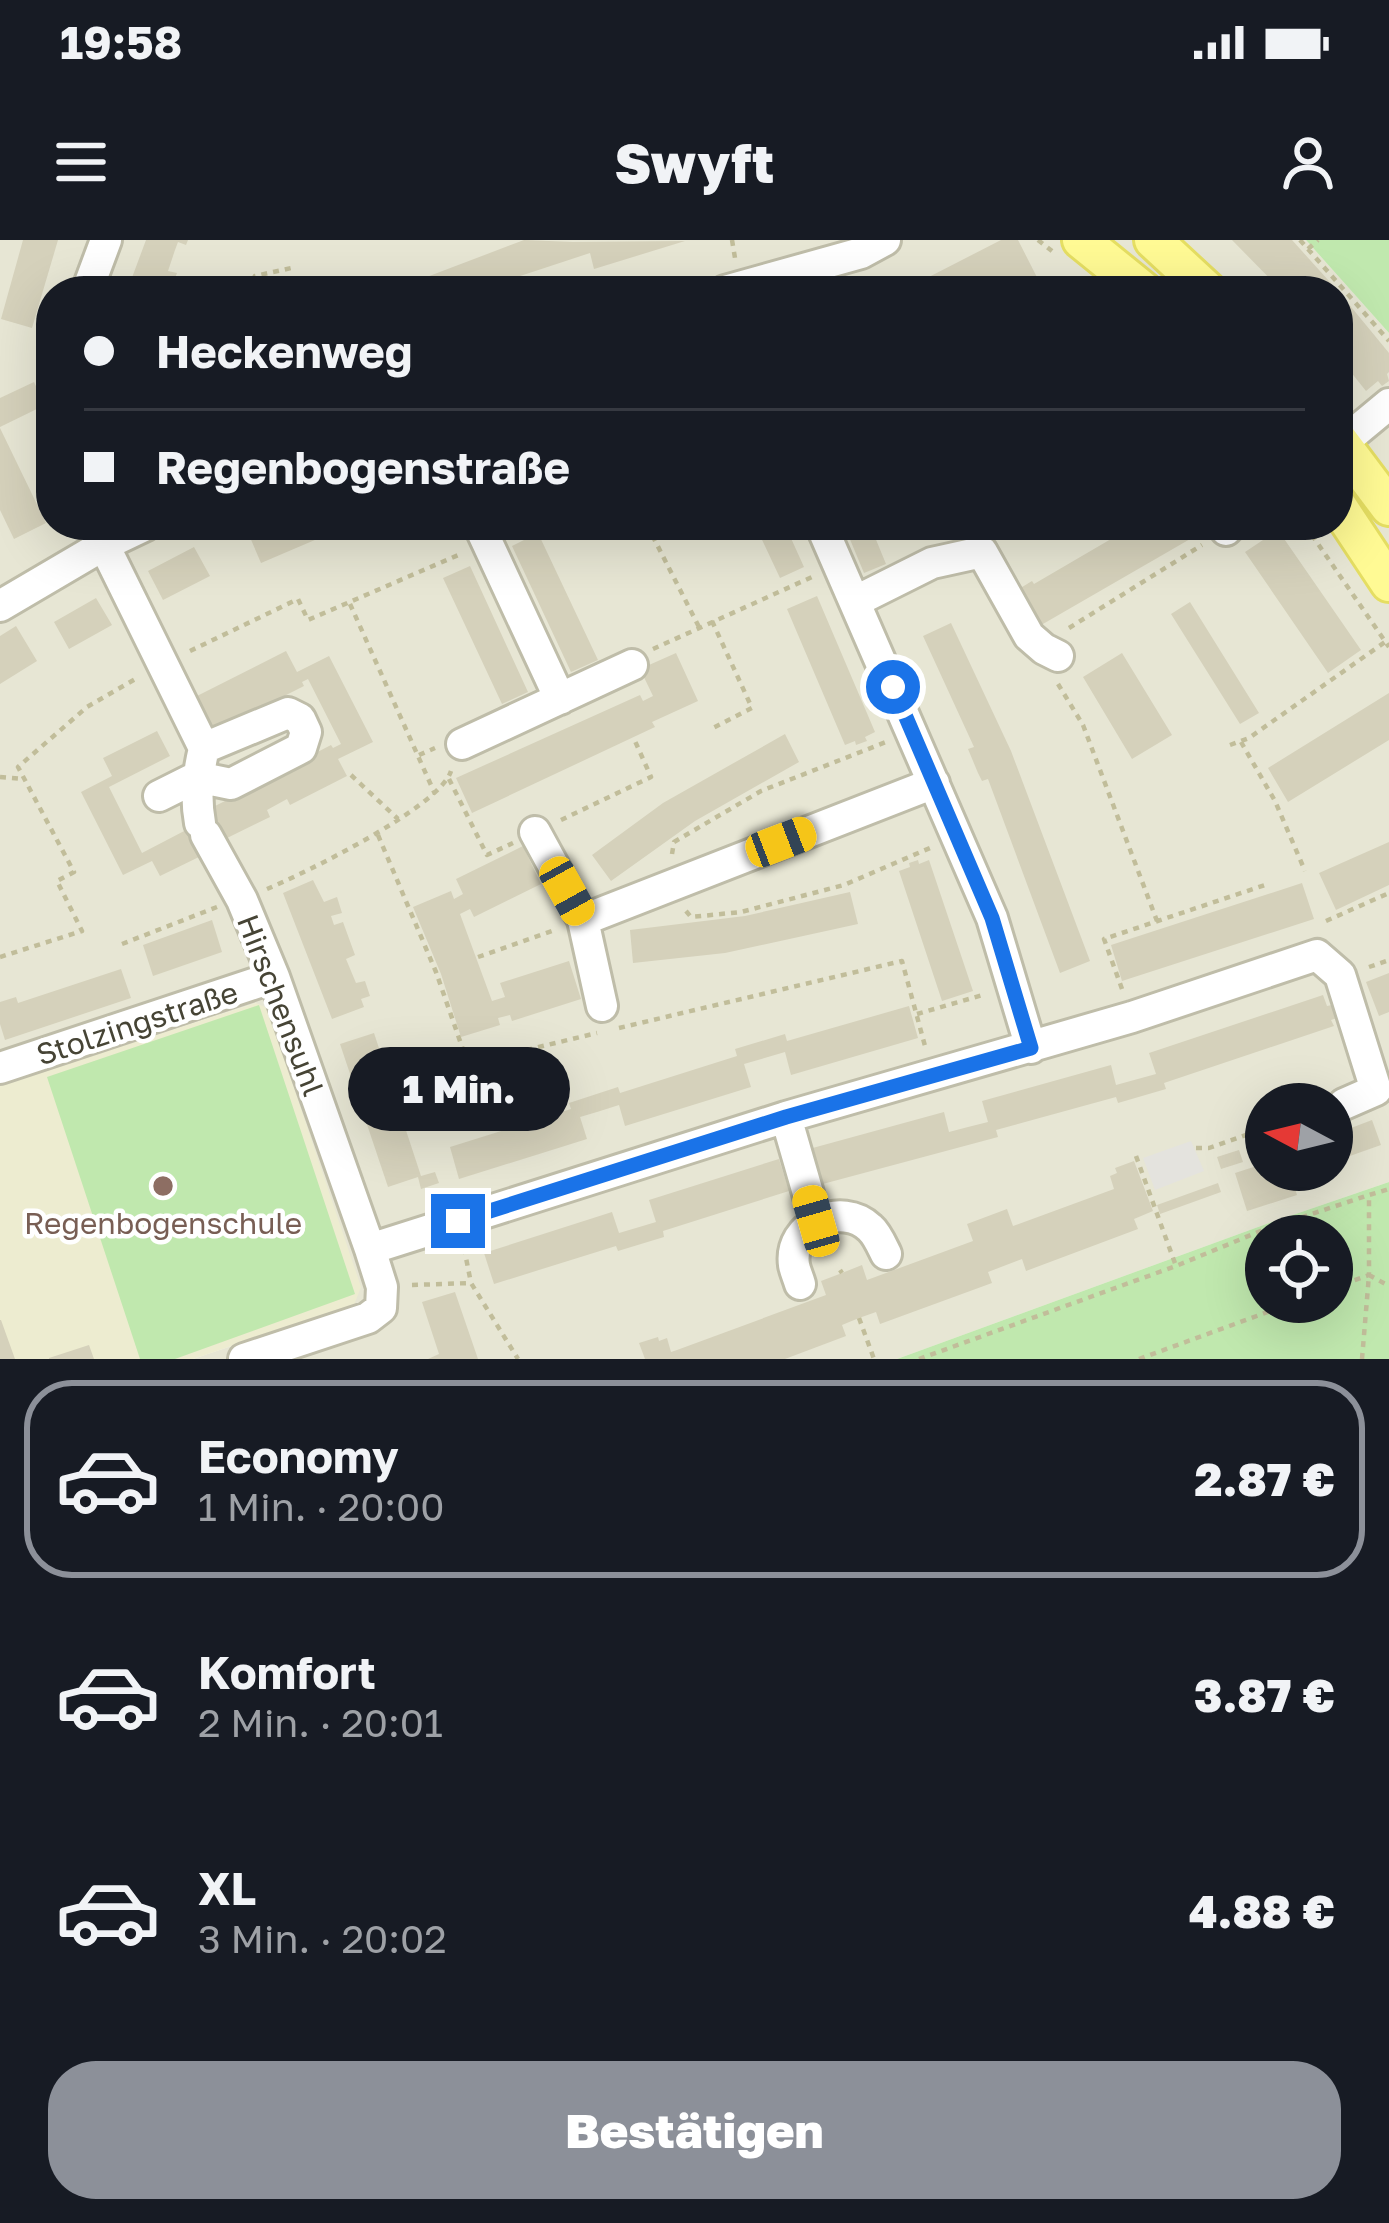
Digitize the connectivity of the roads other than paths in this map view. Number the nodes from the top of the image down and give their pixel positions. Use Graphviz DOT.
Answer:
graph roads {
  1 [pos="106,240"];
  2 [pos="885,240"];
  3 [pos="1081,240"];
  4 [pos="1153,240"];
  5 [pos="93,276"];
  6 [pos="779,276"];
  7 [pos="1125,276"];
  8 [pos="1192,276"];
  9 [pos="1389,404"];
  10 [pos="1353,431"];
  11 [pos="1353,459"];
  12 [pos="1389,507"];
  13 [pos="1353,529"];
  14 [pos="91,540"];
  15 [pos="100,540"];
  16 [pos="486,540"];
  17 [pos="828,540"];
  18 [pos="1389,583"];
  19 [pos="856,601"];
  20 [pos="0,606"];
  21 [pos="1051,652"];
  22 [pos="632,665"];
  23 [pos="560,699"];
  24 [pos="462,744"];
  25 [pos="201,762"];
  26 [pos="934,783"];
  27 [pos="159,796"];
  28 [pos="535,832"];
  29 [pos="583,920"];
  30 [pos="274,977"];
  31 [pos="602,1006"];
  32 [pos="1031,1048"];
  33 [pos="0,1068"];
  34 [pos="1353,1101"];
  35 [pos="786,1117"];
  36 [pos="816,1221"];
  37 [pos="370,1249"];
  38 [pos="886,1253"];
  39 [pos="800,1284"];
  40 [pos="244,1359"];
  1 -- 5 [label="street"];
  2 -- 6 [label="street"];
  3 -- 7 [label="main road"];
  4 -- 8 [label="main road"];
  9 -- 10 [label="street"];
  11 -- 12 [label="main road"];
  13 -- 18 [label="main road"];
  14 -- 20 [label="street"];
  15 -- 25 [label="street, Hirschensuhl"];
  16 -- 23 [label="street"];
  17 -- 19 [label="street"];
  19 -- 21 [label="street"];
  19 -- 26 [label="street"];
  22 -- 23 [label="street"];
  23 -- 24 [label="street"];
  25 -- 27 [label="street"];
  25 -- 30 [label="street, Hirschensuhl"];
  26 -- 29 [label="street"];
  26 -- 32 [label="street"];
  28 -- 29 [label="street"];
  29 -- 31 [label="street"];
  30 -- 33 [label="street, Stolzingstraße"];
  30 -- 37 [label="street, Hirschensuhl"];
  32 -- 34 [label="street"];
  32 -- 35 [label="street"];
  35 -- 36 [label="street"];
  35 -- 37 [label="street"];
  36 -- 38 [label="street"];
  36 -- 39 [label="street"];
  37 -- 40 [label="street, Hirschensuhl"];
}
